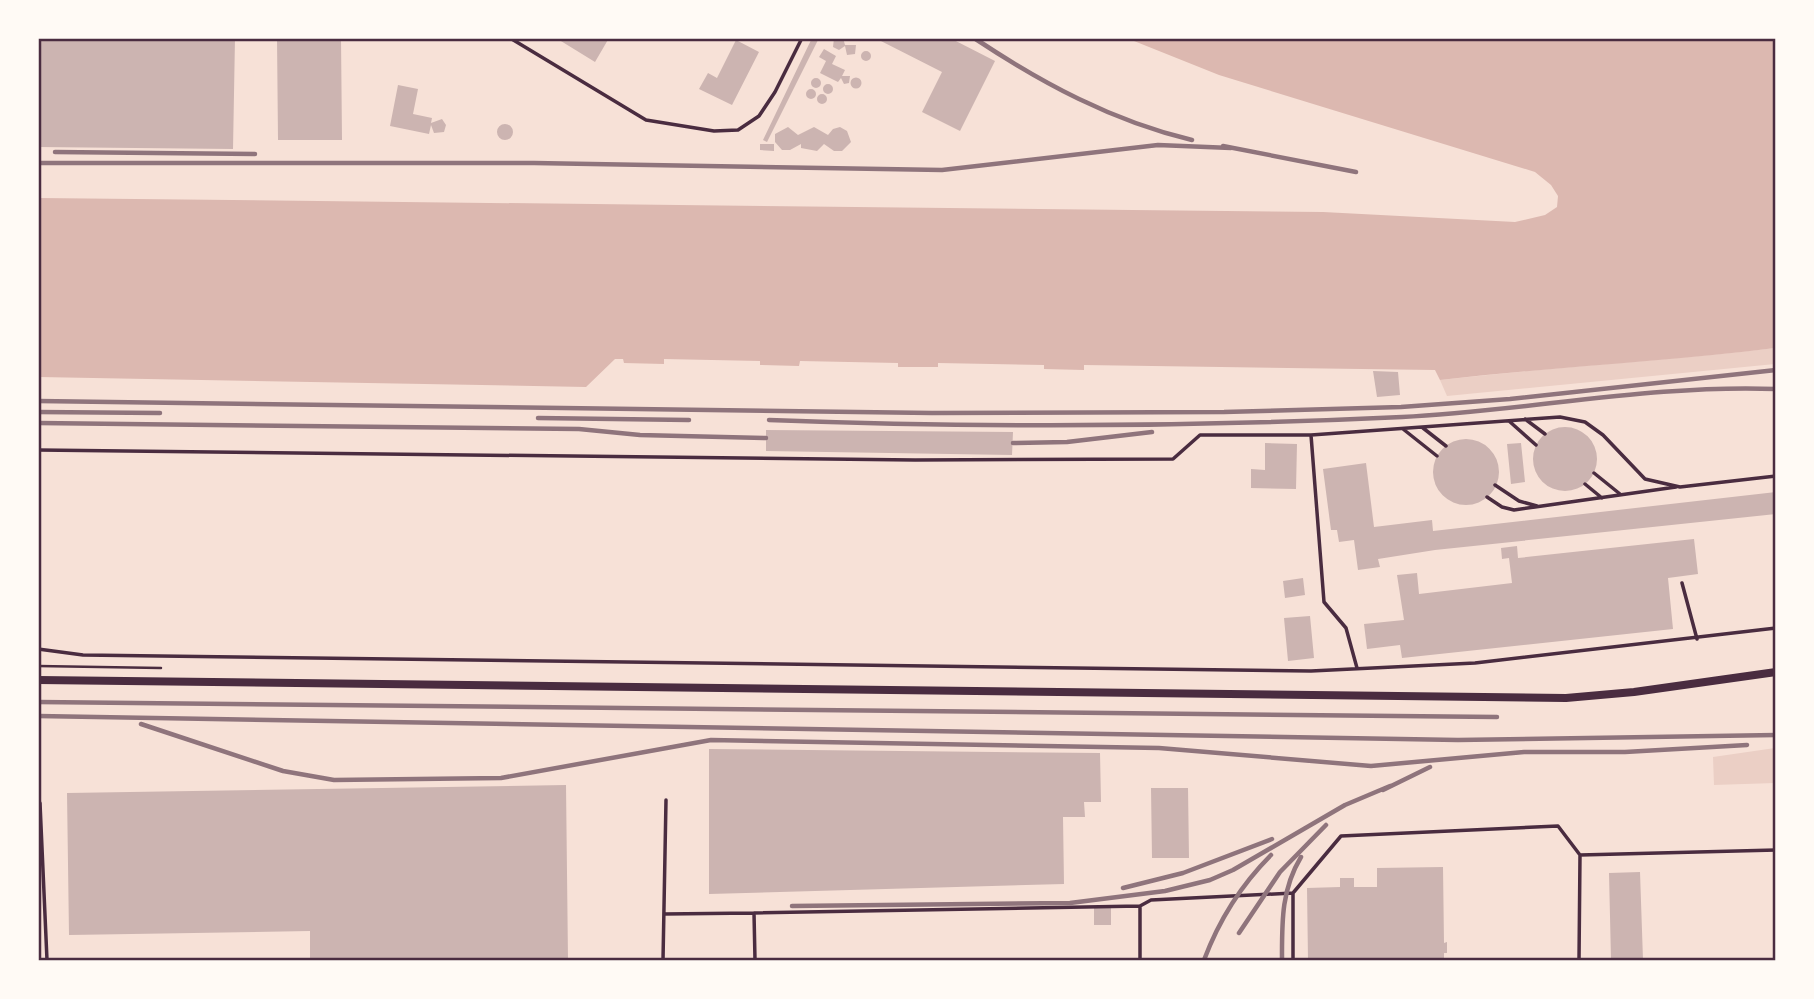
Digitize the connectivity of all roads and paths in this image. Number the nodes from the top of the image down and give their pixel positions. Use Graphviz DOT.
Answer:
graph roads {
  1 [pos="510,38"];
  2 [pos="802,38"];
  3 [pos="1525,419"];
  4 [pos="1507,420"];
  5 [pos="1422,427"];
  6 [pos="1402,428"];
  7 [pos="1545,434"];
  8 [pos="1311,435"];
  9 [pos="1536,445"];
  10 [pos="1446,446"];
  11 [pos="38,450"];
  12 [pos="1437,456"];
  13 [pos="1594,473"];
  14 [pos="1776,476"];
  15 [pos="1495,485"];
  16 [pos="1585,485"];
  17 [pos="1680,487"];
  18 [pos="1621,495"];
  19 [pos="1487,497"];
  20 [pos="1602,498"];
  21 [pos="1539,506"];
  22 [pos="1682,583"];
  23 [pos="1776,628"];
  24 [pos="1697,639"];
  25 [pos="38,649"];
  26 [pos="1357,668"];
  27 [pos="1776,672"];
  28 [pos="38,680"];
  29 [pos="666,800"];
  30 [pos="40,803"];
  31 [pos="1776,850"];
  32 [pos="1580,855"];
  33 [pos="1293,893"];
  34 [pos="1140,906"];
  35 [pos="754,913"];
  36 [pos="664,914"];
  37 [pos="47,961"];
  38 [pos="663,961"];
  39 [pos="755,961"];
  40 [pos="1140,961"];
  41 [pos="1293,961"];
  42 [pos="1579,961"];
  1 -- 2 [label="lane"];
  3 -- 4 [label="lane"];
  3 -- 7 [label="lane"];
  3 -- 17 [label="lane"];
  4 -- 5 [label="lane"];
  4 -- 9 [label="lane"];
  5 -- 6 [label="lane"];
  5 -- 10 [label="lane"];
  6 -- 8 [label="lane"];
  6 -- 12 [label="lane"];
  8 -- 11 [label="lane"];
  8 -- 26 [label="lane"];
  13 -- 18 [label="lane"];
  14 -- 17 [label="lane"];
  15 -- 21 [label="lane"];
  16 -- 20 [label="lane"];
  17 -- 18 [label="lane"];
  18 -- 20 [label="lane"];
  19 -- 21 [label="lane"];
  20 -- 21 [label="lane"];
  22 -- 24 [label="lane"];
  23 -- 24 [label="lane"];
  24 -- 26 [label="lane"];
  25 -- 26 [label="lane"];
  27 -- 28 [label="street"];
  29 -- 36 [label="lane"];
  30 -- 37 [label="lane"];
  31 -- 32 [label="lane"];
  32 -- 33 [label="lane"];
  32 -- 42 [label="lane"];
  33 -- 34 [label="lane"];
  33 -- 41 [label="lane"];
  34 -- 35 [label="lane"];
  34 -- 40 [label="lane"];
  35 -- 36 [label="lane"];
  35 -- 39 [label="lane"];
  36 -- 38 [label="lane"];
}
